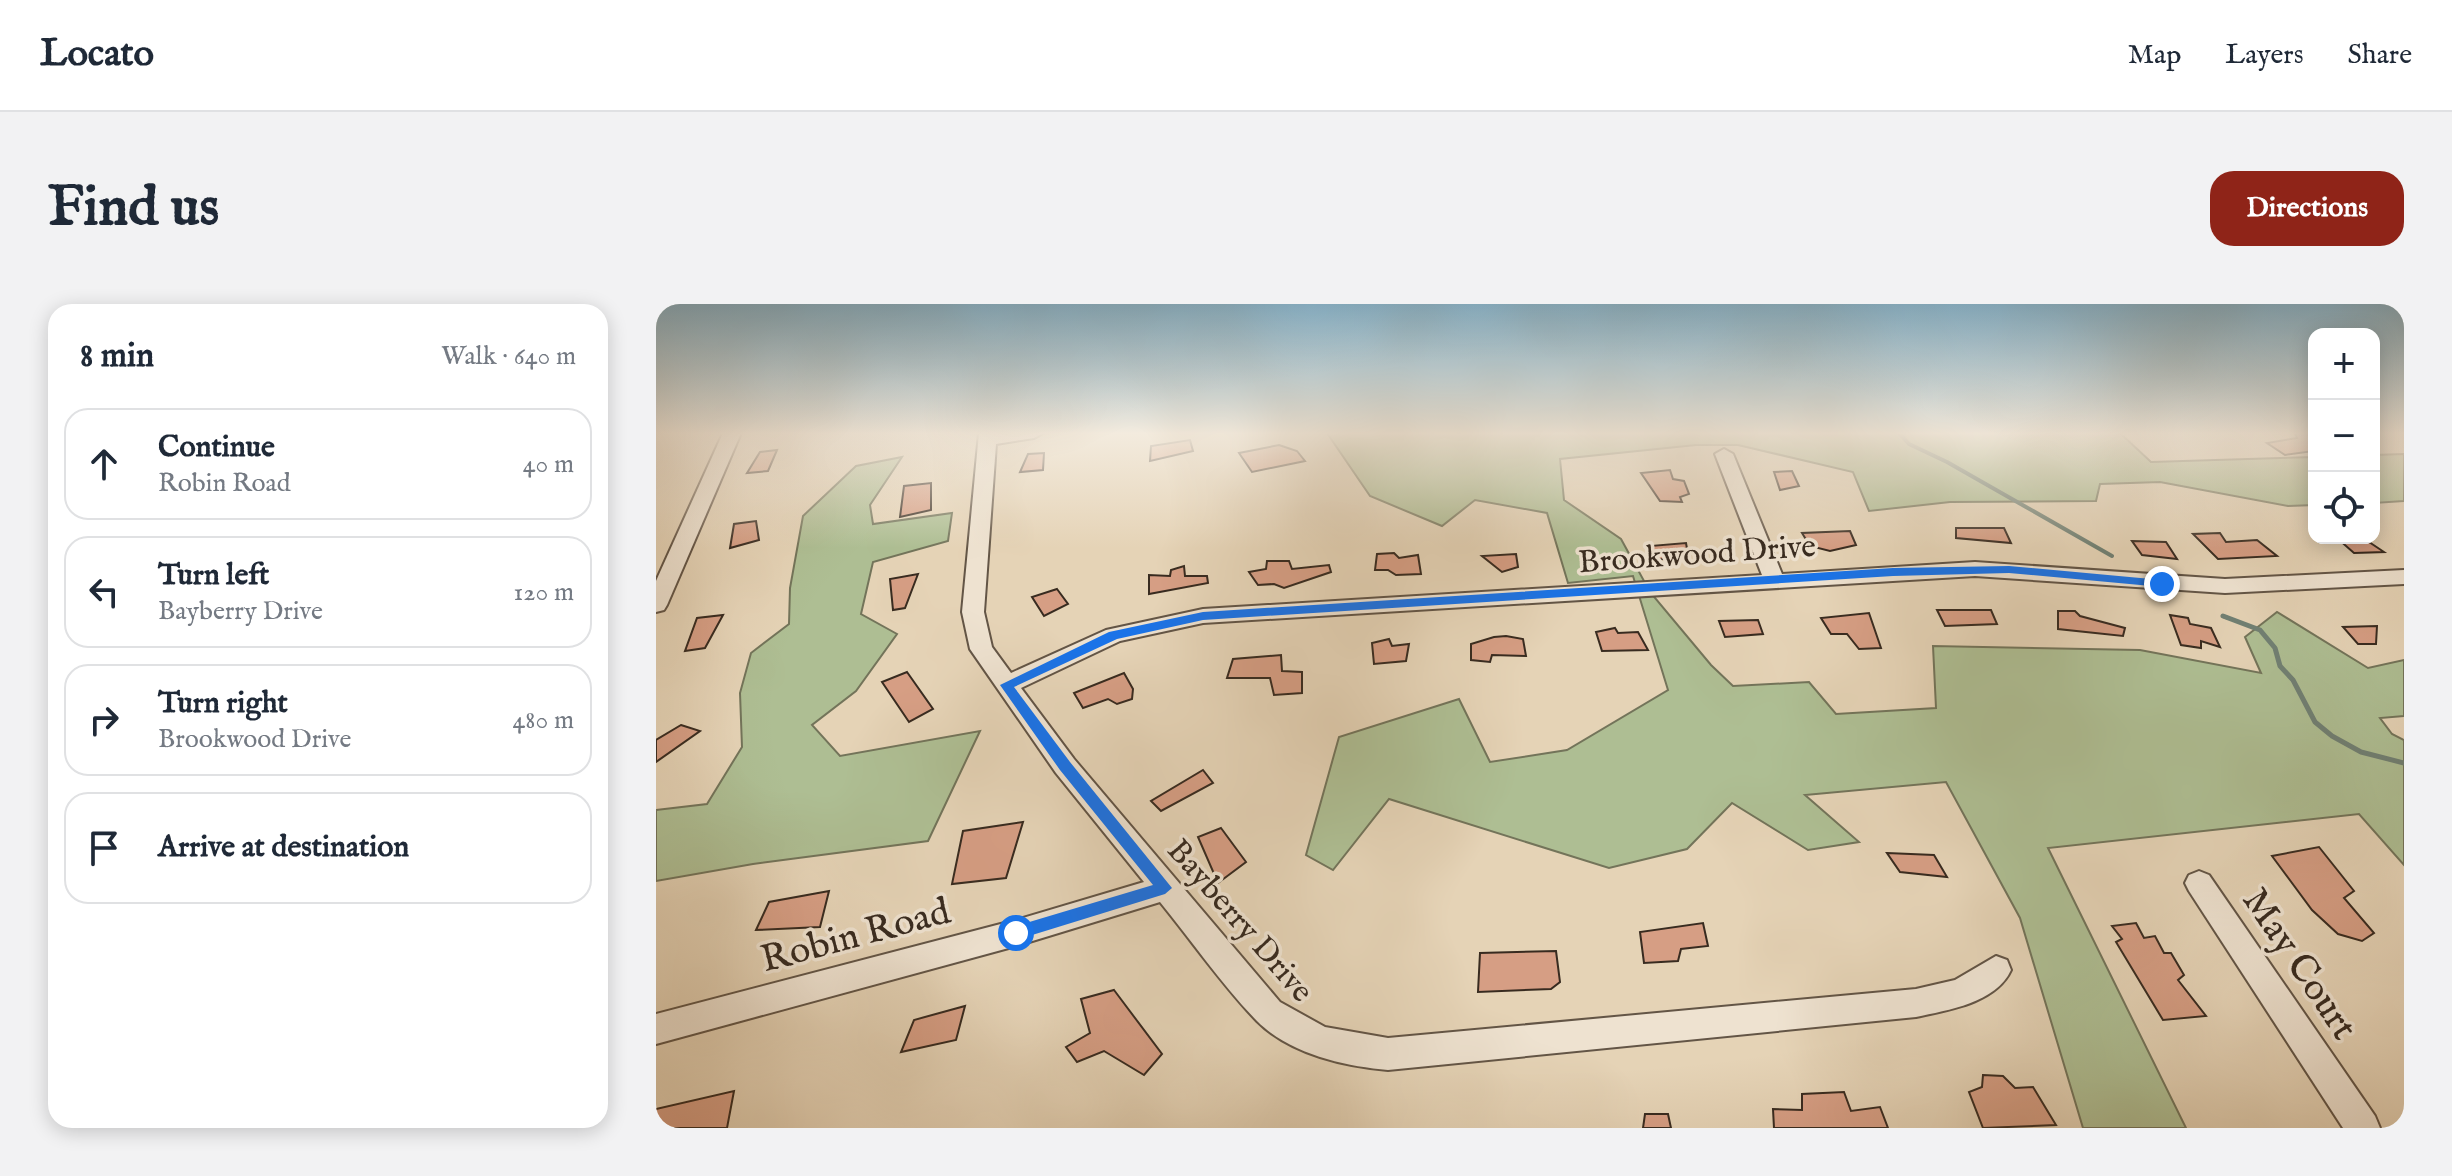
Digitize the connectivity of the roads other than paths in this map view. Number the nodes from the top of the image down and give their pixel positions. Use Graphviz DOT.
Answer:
graph roads {
  1 [pos="715,471"];
  2 [pos="985,471"];
  3 [pos="1731,471"];
  4 [pos="1774,580"];
  5 [pos="2399,581"];
  6 [pos="656,605"];
  7 [pos="1006,685"];
  8 [pos="2199,883"];
  9 [pos="1165,888"];
  10 [pos="1996,970"];
  11 [pos="656,1029"];
  12 [pos="2363,1128"];
  1 -- 6 [label="street"];
  2 -- 7 [label="street, Bayberry Drive"];
  3 -- 4 [label="street"];
  4 -- 5 [label="street, Brookwood Drive"];
  4 -- 7 [label="street, Brookwood Drive"];
  7 -- 9 [label="street, Bayberry Drive"];
  8 -- 12 [label="street, May Court"];
  9 -- 10 [label="street, Bayberry Drive"];
  9 -- 11 [label="street, Robin Road"];
}
